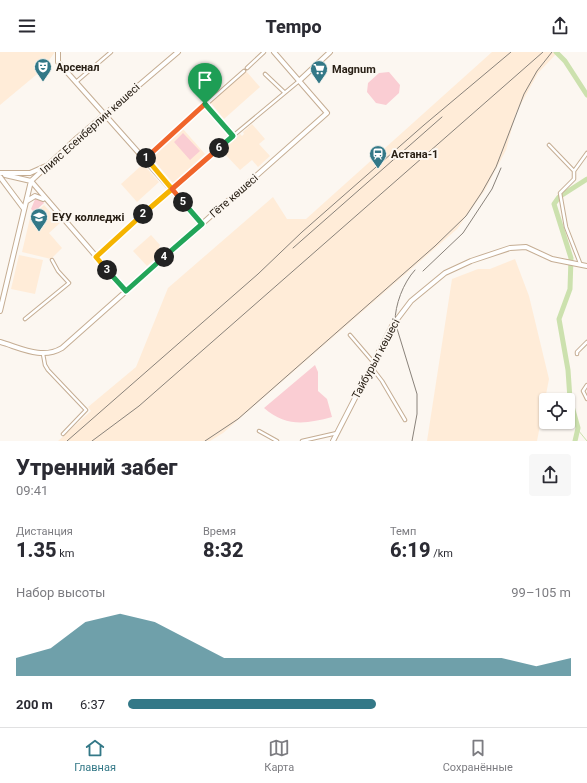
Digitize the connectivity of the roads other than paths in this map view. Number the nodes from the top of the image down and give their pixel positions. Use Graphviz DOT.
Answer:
graph roads {
  1 [pos="58,52"];
  2 [pos="111,52"];
  3 [pos="178,52"];
  4 [pos="264,52"];
  5 [pos="274,52"];
  6 [pos="330,52"];
  7 [pos="247,68"];
  8 [pos="244,70"];
  9 [pos="265,74"];
  10 [pos="299,81"];
  11 [pos="76,82"];
  12 [pos="284,92"];
  13 [pos="205,104"];
  14 [pos="105,114"];
  15 [pos="233,136"];
  16 [pos="549,145"];
  17 [pos="587,153"];
  18 [pos="145,158"];
  19 [pos="50,164"];
  20 [pos="574,171"];
  21 [pos="0,174"];
  22 [pos="0,177"];
  23 [pos="32,181"];
  24 [pos="172,189"];
  25 [pos="52,207"];
  26 [pos="24,209"];
  27 [pos="202,224"];
  28 [pos="96,257"];
  29 [pos="52,260"];
  30 [pos="580,263"];
  31 [pos="587,266"];
  32 [pos="126,291"];
  33 [pos="0,311"];
  34 [pos="25,319"];
  35 [pos="350,335"];
  36 [pos="0,342"];
  37 [pos="587,342"];
  38 [pos="46,354"];
  39 [pos="577,354"];
  40 [pos="374,363"];
  41 [pos="372,368"];
  42 [pos="587,385"];
  43 [pos="587,399"];
  44 [pos="405,420"];
  45 [pos="259,431"];
  46 [pos="336,433"];
  47 [pos="63,434"];
  48 [pos="278,441"];
  49 [pos="302,441"];
  50 [pos="333,441"];
  1 -- 11 [label="main road"];
  2 -- 11 [label="street"];
  3 -- 14 [label="main road, Ілияс Есенберлин көшесі"];
  4 -- 7 [label="street"];
  5 -- 10 [label="main road"];
  6 -- 10 [label="main road"];
  8 -- 13 [label="street"];
  9 -- 12 [label="street"];
  10 -- 12 [label="street"];
  10 -- 27 [label="main road, Гёте көшесі"];
  11 -- 14 [label="main road"];
  12 -- 15 [label="street"];
  13 -- 15 [label="street"];
  13 -- 18 [label="street"];
  14 -- 18 [label="main road"];
  14 -- 19 [label="main road, Ілияс Есенберлин көшесі"];
  15 -- 24 [label="street"];
  16 -- 20 [label="street"];
  17 -- 20 [label="street"];
  18 -- 24 [label="main road"];
  19 -- 21 [label="main road"];
  19 -- 23 [label="main road, Ілияс Есенберлин көшесі"];
  20 -- 30 [label="street"];
  21 -- 23 [label="main road"];
  22 -- 26 [label="main road"];
  23 -- 25 [label="main road"];
  23 -- 26 [label="main road, Ілияс Есенберлин көшесі"];
  24 -- 27 [label="main road"];
  24 -- 28 [label="street"];
  25 -- 26 [label="main road"];
  25 -- 28 [label="main road"];
  26 -- 33 [label="main road, Ілияс Есенберлин көшесі"];
  27 -- 32 [label="main road, Гёте көшесі"];
  28 -- 32 [label="main road"];
  29 -- 34 [label="street"];
  30 -- 31 [label="main road"];
  30 -- 40 [label="main road, Тайбурыл көшесі"];
  32 -- 38 [label="main road, Гёте көшесі"];
  35 -- 40 [label="street"];
  36 -- 38 [label="main road"];
  37 -- 39 [label="street"];
  38 -- 47 [label="street"];
  40 -- 41 [label="main road, Тайбурыл көшесі"];
  41 -- 44 [label="street"];
  41 -- 46 [label="main road, Тайбурыл көшесі"];
  42 -- 43 [label="street"];
  45 -- 48 [label="street"];
  46 -- 49 [label="street"];
  46 -- 50 [label="main road, Тайбурыл көшесі"];
}
